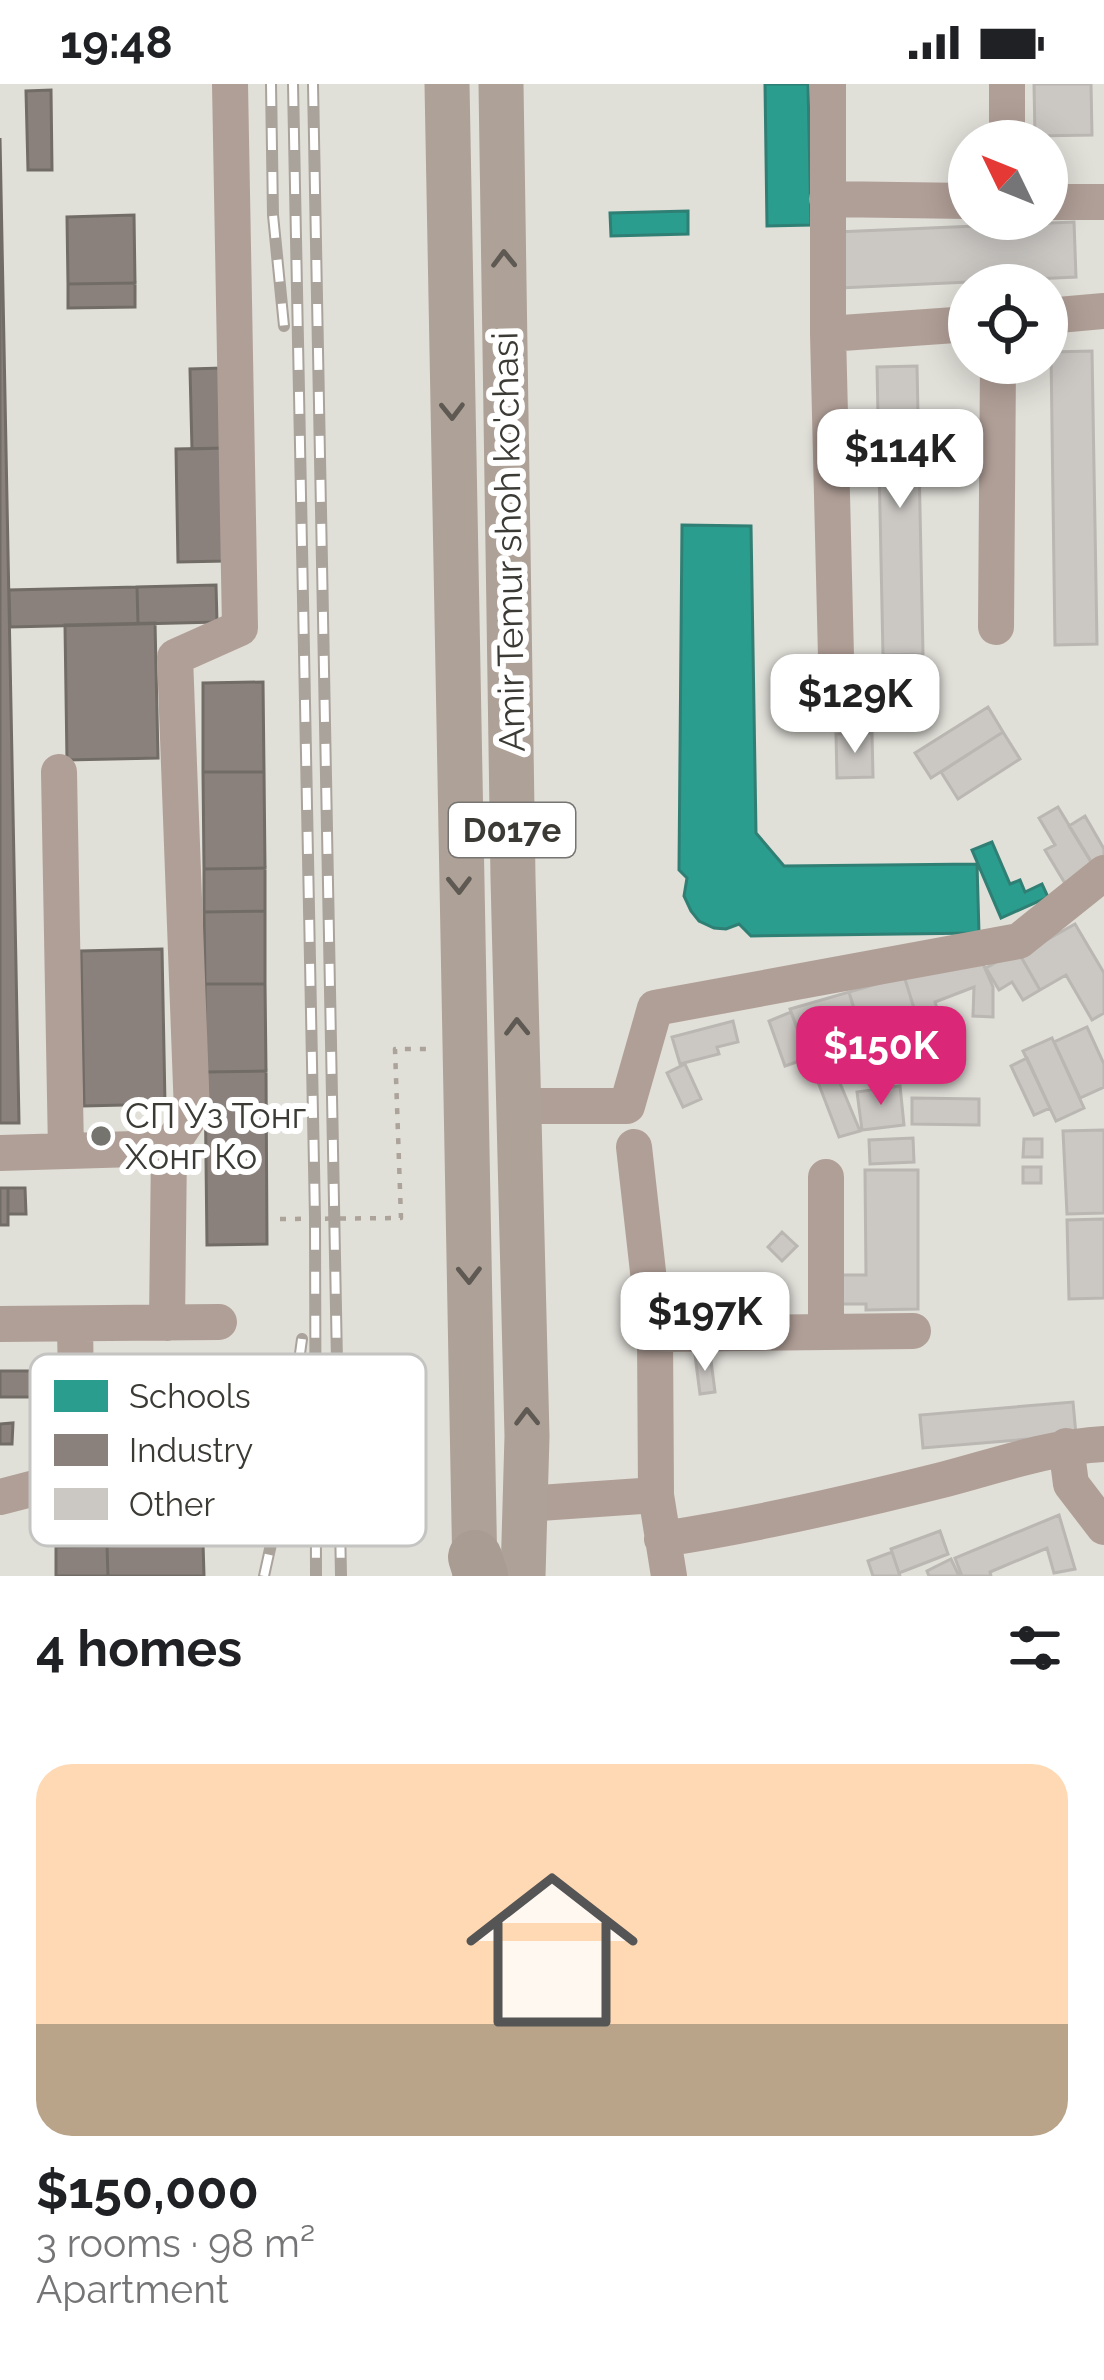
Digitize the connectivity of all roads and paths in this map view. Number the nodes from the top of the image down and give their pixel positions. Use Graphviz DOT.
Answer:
graph roads {
  1 [pos="230,84"];
  2 [pos="447,84"];
  3 [pos="501,84"];
  4 [pos="828,84"];
  5 [pos="1007,84"];
  6 [pos="1007,120"];
  7 [pos="827,199"];
  8 [pos="948,201"];
  9 [pos="1068,202"];
  10 [pos="1104,202"];
  11 [pos="1104,310"];
  12 [pos="1068,314"];
  13 [pos="948,325"];
  14 [pos="828,334"];
  15 [pos="998,384"];
  16 [pos="997,627"];
  17 [pos="838,697"];
  18 [pos="59,772"];
  19 [pos="1104,873"];
  20 [pos="464,1049"];
  21 [pos="519,1106"];
  22 [pos="634,1147"];
  23 [pos="170,1148"];
  24 [pos="66,1151"];
  25 [pos="0,1153"];
  26 [pos="826,1177"];
  27 [pos="280,1219"];
  28 [pos="219,1322"];
  29 [pos="167,1323"];
  30 [pos="0,1324"];
  31 [pos="75,1324"];
  32 [pos="913,1331"];
  33 [pos="826,1332"];
  34 [pos="655,1334"];
  35 [pos="75,1354"];
  36 [pos="1104,1444"];
  37 [pos="1066,1446"];
  38 [pos="1088,1486"];
  39 [pos="30,1489"];
  40 [pos="656,1495"];
  41 [pos="0,1497"];
  42 [pos="525,1504"];
  43 [pos="1104,1527"];
  44 [pos="662,1539"];
  45 [pos="488,1571"];
  46 [pos="669,1576"];
  1 -- 23 [label="street"];
  2 -- 20 [label="main road, Amir Temur shoh ko'chasi / D017e, one-way"];
  21 -- 3 [label="main road, Amir Temur shoh ko'chasi / D017e, one-way"];
  4 -- 7 [label="street"];
  5 -- 6 [label="street"];
  7 -- 8 [label="street"];
  7 -- 14 [label="street"];
  9 -- 10 [label="street"];
  11 -- 12 [label="street"];
  13 -- 14 [label="street"];
  14 -- 17 [label="street"];
  15 -- 16 [label="street"];
  18 -- 24 [label="street"];
  19 -- 21 [label="street"];
  20 -- 27 [label="path"];
  20 -- 45 [label="main road, Amir Temur shoh ko'chasi / D017e, one-way"];
  42 -- 21 [label="main road, Amir Temur shoh ko'chasi / D017e, one-way"];
  22 -- 34 [label="street"];
  23 -- 24 [label="street"];
  23 -- 29 [label="street"];
  24 -- 25 [label="street"];
  26 -- 33 [label="street"];
  28 -- 29 [label="street"];
  29 -- 31 [label="street"];
  30 -- 31 [label="street"];
  31 -- 35 [label="street"];
  32 -- 33 [label="street"];
  33 -- 34 [label="street"];
  34 -- 40 [label="street"];
  36 -- 37 [label="street"];
  37 -- 38 [label="street"];
  37 -- 44 [label="street"];
  38 -- 43 [label="street"];
  39 -- 41 [label="street"];
  40 -- 42 [label="street"];
  40 -- 44 [label="street"];
  42 -- 45 [label="main road, Amir Temur shoh ko'chasi / D017e"];
  44 -- 46 [label="street"];
}
